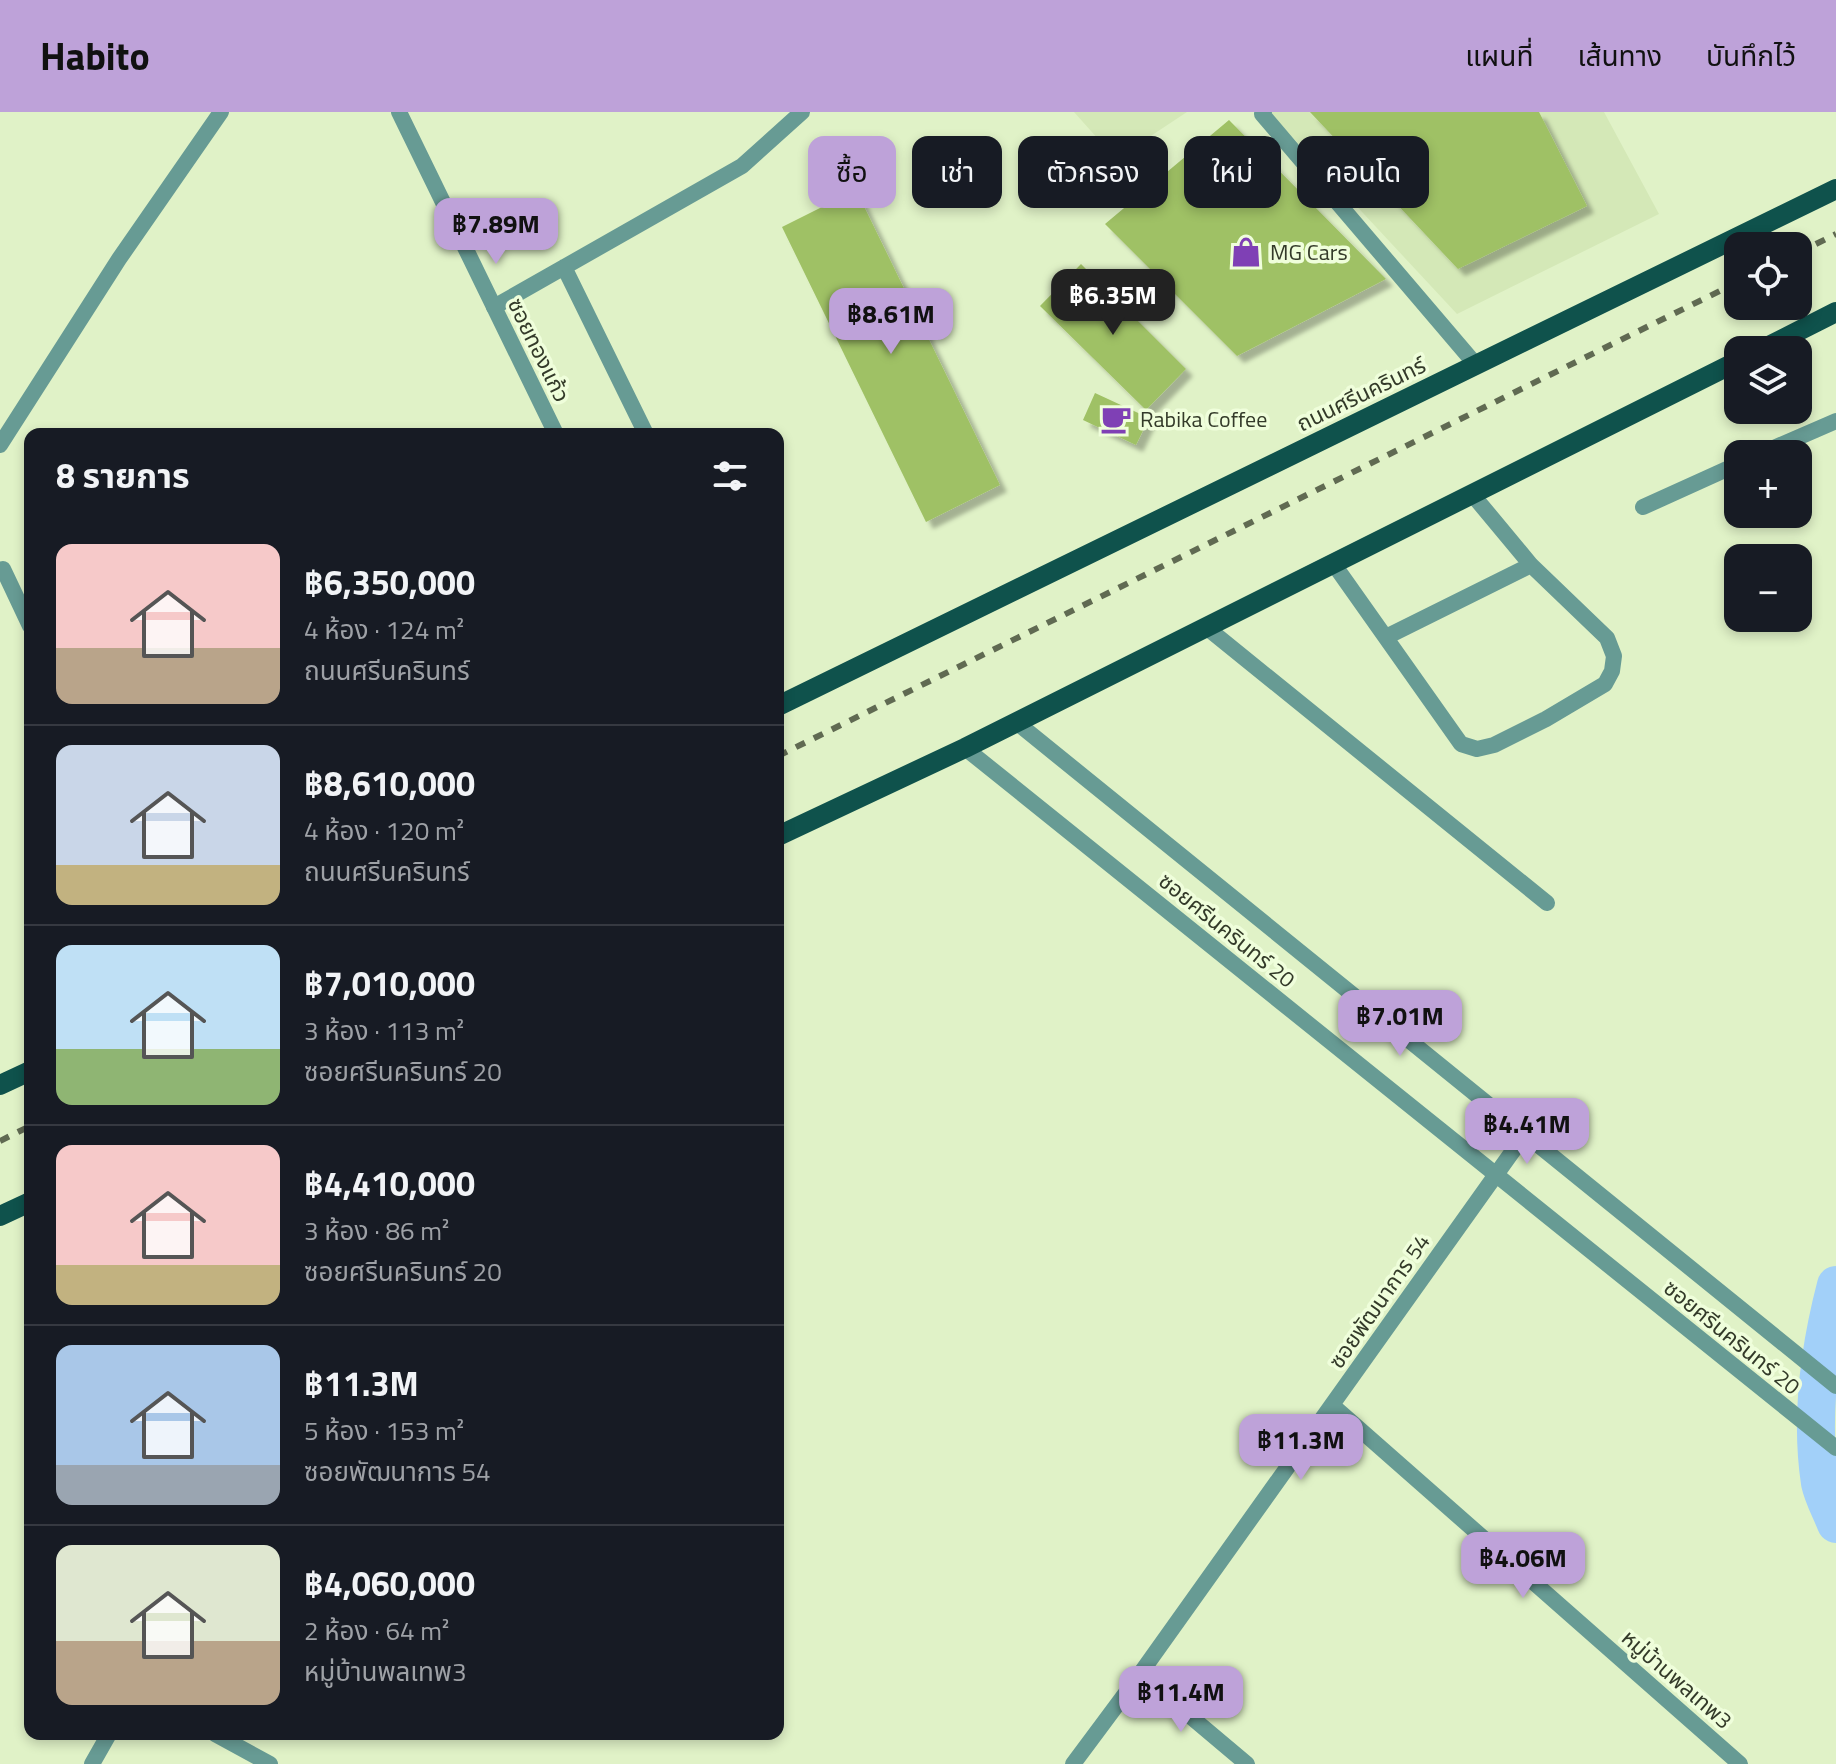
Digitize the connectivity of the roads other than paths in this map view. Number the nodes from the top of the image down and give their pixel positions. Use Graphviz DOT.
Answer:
graph roads {
  1 [pos="221,112"];
  2 [pos="399,112"];
  3 [pos="802,112"];
  4 [pos="1264,112"];
  5 [pos="1836,189"];
  6 [pos="564,267"];
  7 [pos="494,307"];
  8 [pos="1836,312"];
  9 [pos="1789,336"];
  10 [pos="1476,365"];
  11 [pos="1724,368"];
  12 [pos="1836,421"];
  13 [pos="553,428"];
  14 [pos="643,428"];
  15 [pos="1792,440"];
  16 [pos="0,445"];
  17 [pos="1724,470"];
  18 [pos="1472,494"];
  19 [pos="1643,507"];
  20 [pos="1333,563"];
  21 [pos="1531,565"];
  22 [pos="3,569"];
  23 [pos="24,613"];
  24 [pos="1206,627"];
  25 [pos="1386,637"];
  26 [pos="784,703"];
  27 [pos="1016,722"];
  28 [pos="965,748"];
  29 [pos="784,833"];
  30 [pos="1547,903"];
  31 [pos="24,1074"];
  32 [pos="0,1085"];
  33 [pos="1525,1134"];
  34 [pos="1496,1175"];
  35 [pos="24,1205"];
  36 [pos="0,1216"];
  37 [pos="1836,1386"];
  38 [pos="1332,1405"];
  39 [pos="1836,1448"];
  40 [pos="1140,1674"];
  41 [pos="106,1740"];
  42 [pos="226,1740"];
  43 [pos="92,1764"];
  44 [pos="270,1764"];
  45 [pos="1073,1764"];
  46 [pos="1247,1764"];
  47 [pos="1740,1764"];
  1 -- 16 [label="street"];
  2 -- 7 [label="street, ซอยทองแก้ว"];
  3 -- 6 [label="street"];
  4 -- 10 [label="street"];
  5 -- 10 [label="main road, ถนนศรีนครินทร์"];
  6 -- 7 [label="street"];
  6 -- 14 [label="street"];
  7 -- 13 [label="street, ซอยทองแก้ว"];
  8 -- 9 [label="main road"];
  10 -- 26 [label="main road, ถนนศรีนครินทร์"];
  11 -- 18 [label="main road"];
  12 -- 15 [label="street"];
  17 -- 19 [label="street"];
  18 -- 20 [label="main road"];
  18 -- 21 [label="street"];
  20 -- 24 [label="main road"];
  20 -- 25 [label="street"];
  21 -- 25 [label="street"];
  21 -- 25 [label="street"];
  22 -- 23 [label="street"];
  24 -- 27 [label="main road"];
  24 -- 30 [label="street"];
  27 -- 28 [label="main road"];
  27 -- 33 [label="street, ซอยศรีนครินทร์ 20"];
  28 -- 29 [label="main road"];
  28 -- 34 [label="street, ซอยศรีนครินทร์ 20"];
  31 -- 32 [label="main road"];
  33 -- 34 [label="street, ซอยพัฒนาการ 54"];
  33 -- 37 [label="street, ซอยศรีนครินทร์ 20"];
  34 -- 38 [label="street, ซอยพัฒนาการ 54"];
  34 -- 39 [label="street, ซอยศรีนครินทร์ 20"];
  35 -- 36 [label="main road"];
  38 -- 40 [label="street, ซอยพัฒนาการ 54"];
  38 -- 47 [label="street, หมู่บ้านพลเทพ3"];
  40 -- 45 [label="street, ซอยพัฒนาการ 54"];
  40 -- 46 [label="street"];
  41 -- 43 [label="street"];
  42 -- 44 [label="street"];
}
